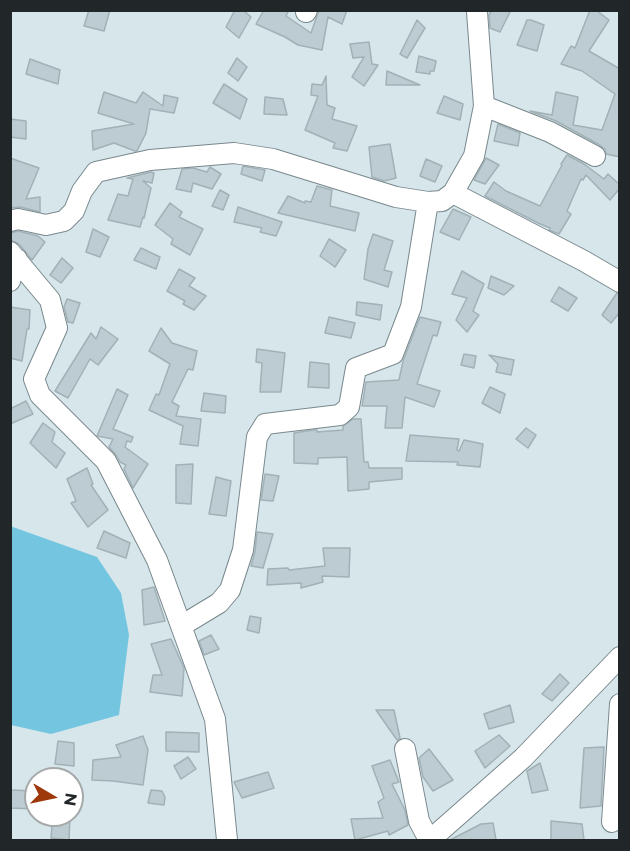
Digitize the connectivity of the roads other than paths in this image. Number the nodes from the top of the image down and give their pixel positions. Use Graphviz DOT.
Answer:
graph roads {
  1 [pos="477,12"];
  2 [pos="484,106"];
  3 [pos="595,156"];
  4 [pos="453,193"];
  5 [pos="428,202"];
  6 [pos="10,221"];
  7 [pos="14,256"];
  8 [pos="10,281"];
  9 [pos="620,282"];
  10 [pos="182,626"];
  11 [pos="618,662"];
  12 [pos="620,704"];
  13 [pos="405,749"];
  14 [pos="612,822"];
  15 [pos="227,840"];
  16 [pos="430,840"];
  1 -- 2 [label="street"];
  2 -- 3 [label="street"];
  2 -- 4 [label="street"];
  4 -- 5 [label="street"];
  4 -- 9 [label="street"];
  5 -- 6 [label="street"];
  5 -- 10 [label="street"];
  7 -- 8 [label="street"];
  7 -- 10 [label="street"];
  10 -- 15 [label="street"];
  11 -- 16 [label="street"];
  12 -- 14 [label="street"];
  13 -- 16 [label="street"];
}
